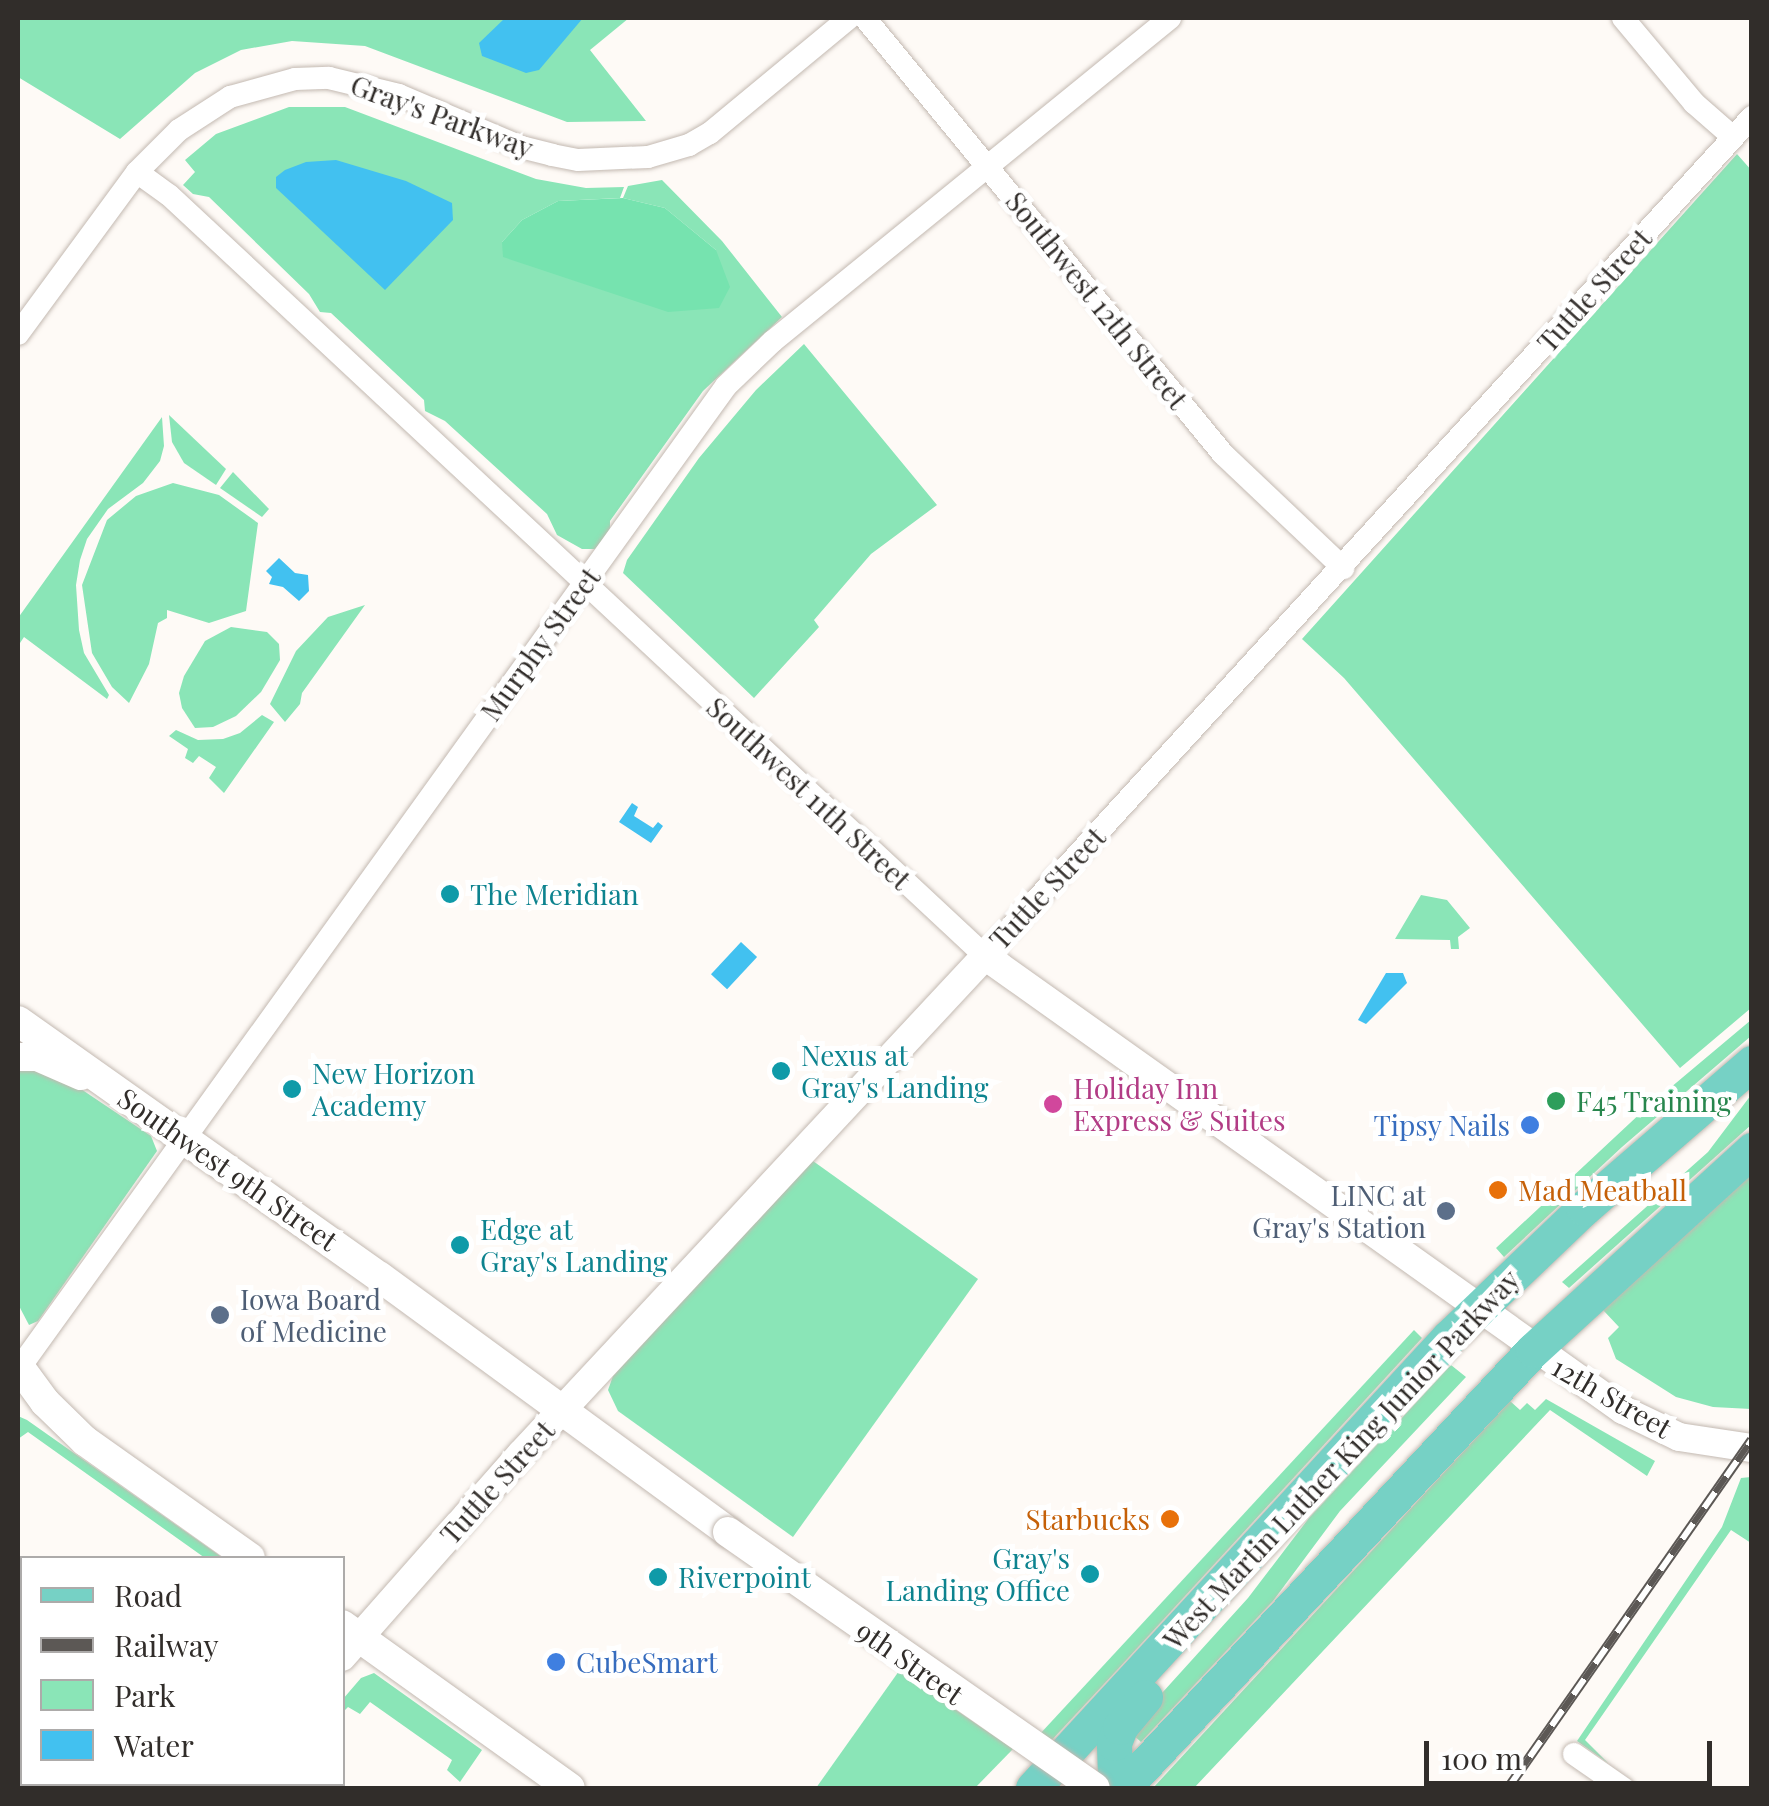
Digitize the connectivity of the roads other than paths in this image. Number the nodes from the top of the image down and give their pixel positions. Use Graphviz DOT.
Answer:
graph roads {
  1 [pos="848,18"];
  2 [pos="865,18"];
  3 [pos="1170,18"];
  4 [pos="1623,18"];
  5 [pos="1752,117"];
  6 [pos="1733,137"];
  7 [pos="987,166"];
  8 [pos="137,172"];
  9 [pos="18,334"];
  10 [pos="1343,568"];
  11 [pos="585,582"];
  12 [pos="985,956"];
  13 [pos="18,1021"];
  14 [pos="18,1056"];
  15 [pos="1752,1062"];
  16 [pos="123,1096"];
  17 [pos="184,1138"];
  18 [pos="1752,1150"];
  19 [pos="1477,1308"];
  20 [pos="1534,1350"];
  21 [pos="18,1368"];
  22 [pos="562,1409"];
  23 [pos="1752,1448"];
  24 [pos="728,1532"];
  25 [pos="1258,1545"];
  26 [pos="247,1556"];
  27 [pos="348,1640"];
  28 [pos="1574,1754"];
  29 [pos="1040,1784"];
  30 [pos="570,1788"];
  31 [pos="1095,1788"];
  32 [pos="1122,1788"];
  33 [pos="1623,1788"];
  1 -- 8 [label="street, Gray's Parkway"];
  2 -- 7 [label="street, Southwest 12th Street"];
  3 -- 7 [label="street, Murphy Street"];
  4 -- 6 [label="street"];
  5 -- 6 [label="street, Tuttle Street"];
  6 -- 10 [label="street, Tuttle Street"];
  7 -- 10 [label="street, Southwest 12th Street"];
  7 -- 11 [label="street, Murphy Street"];
  8 -- 9 [label="street, Gray's Parkway"];
  8 -- 11 [label="street, Southwest 11th Street"];
  10 -- 12 [label="street, Tuttle Street"];
  11 -- 12 [label="street, Southwest 11th Street"];
  11 -- 17 [label="street, Murphy Street"];
  12 -- 19 [label="street, Southwest 11th Street"];
  12 -- 22 [label="street, Tuttle Street"];
  13 -- 16 [label="main road, Southwest 9th Street"];
  14 -- 16 [label="street"];
  15 -- 19 [label="main road, West Martin Luther King Junior Parkway"];
  16 -- 17 [label="main road, Southwest 9th Street"];
  17 -- 21 [label="street, Murphy Street"];
  17 -- 22 [label="main road, Southwest 9th Street"];
  18 -- 20 [label="main road"];
  19 -- 20 [label="street, Southwest 11th Street"];
  19 -- 25 [label="main road, West Martin Luther King Junior Parkway"];
  20 -- 23 [label="street, 12th Street"];
  20 -- 32 [label="main road"];
  21 -- 26 [label="main road"];
  22 -- 24 [label="main road, Southwest 9th Street"];
  22 -- 27 [label="street, Tuttle Street"];
  24 -- 31 [label="main road, 9th Street, bridge"];
  25 -- 29 [label="main road, West Martin Luther King Junior Parkway"];
  25 -- 32 [label="main road"];
  27 -- 30 [label="main road"];
  28 -- 33 [label="street"];
}
